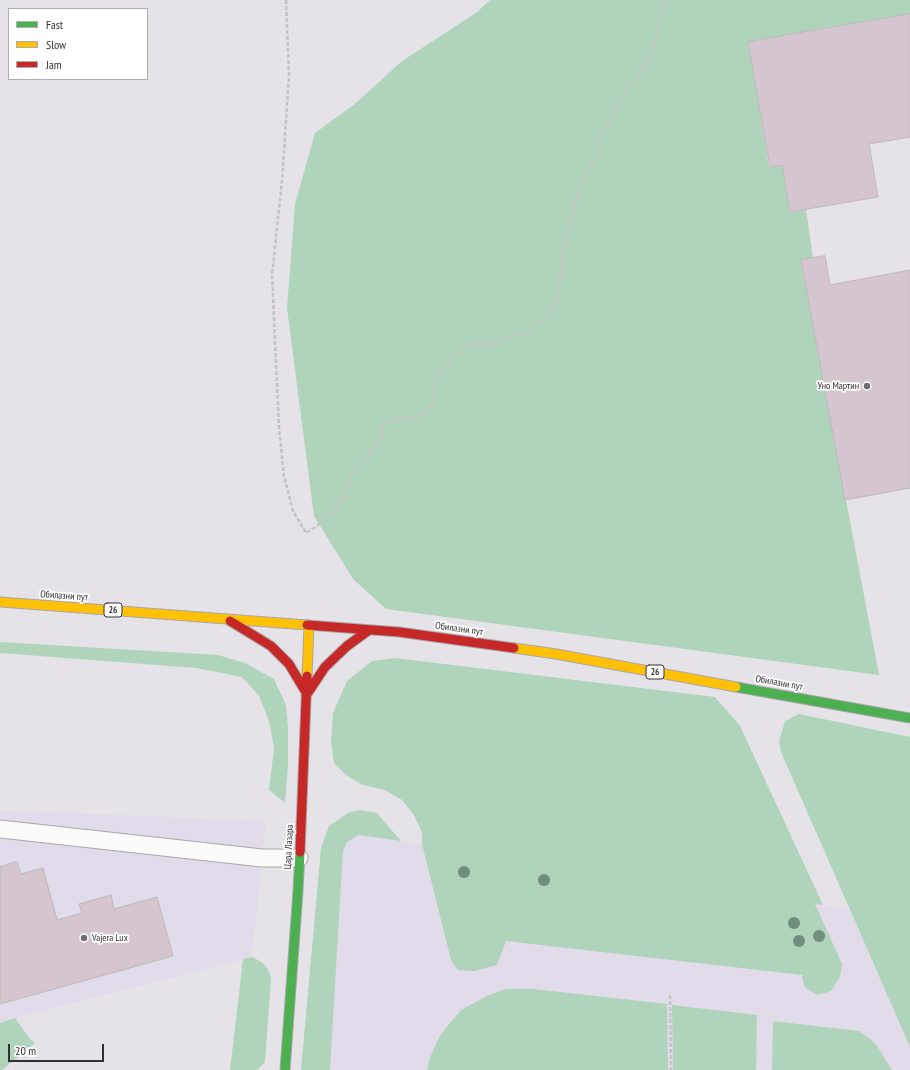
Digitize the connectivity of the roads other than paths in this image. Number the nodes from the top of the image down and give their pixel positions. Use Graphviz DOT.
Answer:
graph roads {
  1 [pos="0,602"];
  2 [pos="227,619"];
  3 [pos="309,625"];
  4 [pos="369,630"];
  5 [pos="307,694"];
  6 [pos="910,718"];
  7 [pos="0,829"];
  8 [pos="299,858"];
  9 [pos="285,1070"];
  1 -- 2 [label="main road, Обилазни пут / 26"];
  2 -- 3 [label="main road, Обилазни пут / 26"];
  2 -- 5 [label="main road"];
  3 -- 4 [label="main road, Обилазни пут / 26"];
  3 -- 5 [label="main road, Цара Лазара"];
  4 -- 5 [label="main road"];
  4 -- 6 [label="main road, Обилазни пут / 26"];
  5 -- 8 [label="main road, Цара Лазара"];
  7 -- 8 [label="lane"];
  8 -- 9 [label="main road, Цара Лазара"];
}
